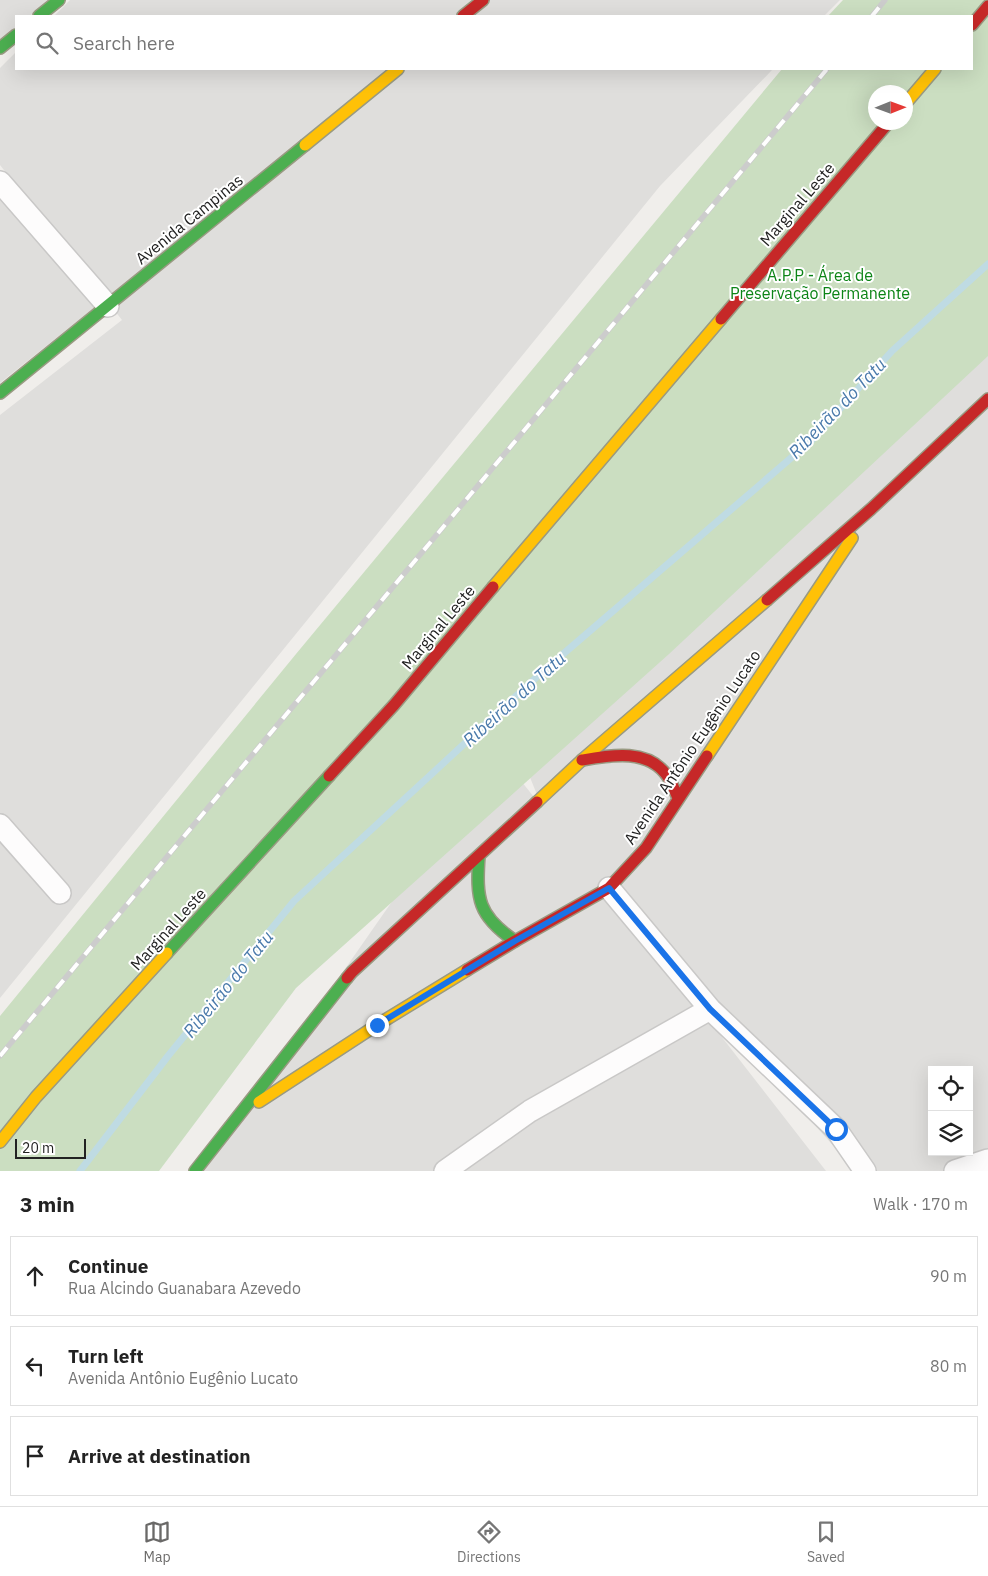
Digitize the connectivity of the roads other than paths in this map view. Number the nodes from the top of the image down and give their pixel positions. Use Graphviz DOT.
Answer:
graph roads {
  1 [pos="59,0"];
  2 [pos="483,0"];
  3 [pos="988,6"];
  4 [pos="40,15"];
  5 [pos="464,15"];
  6 [pos="973,24"];
  7 [pos="15,36"];
  8 [pos="0,48"];
  9 [pos="397,70"];
  10 [pos="934,70"];
  11 [pos="913,95"];
  12 [pos="882,130"];
  13 [pos="0,182"];
  14 [pos="108,306"];
  15 [pos="0,393"];
  16 [pos="988,399"];
  17 [pos="871,509"];
  18 [pos="582,760"];
  19 [pos="678,798"];
  20 [pos="0,825"];
  21 [pos="479,856"];
  22 [pos="609,888"];
  23 [pos="60,894"];
  24 [pos="515,941"];
  25 [pos="710,1009"];
  26 [pos="241,1114"];
  27 [pos="0,1142"];
  28 [pos="988,1160"];
  29 [pos="196,1171"];
  30 [pos="445,1171"];
  31 [pos="865,1171"];
  32 [pos="955,1171"];
  1 -- 4 [label="main road"];
  2 -- 5 [label="main road"];
  3 -- 6 [label="main road"];
  7 -- 8 [label="main road"];
  9 -- 14 [label="main road, Avenida Campinas"];
  10 -- 11 [label="main road"];
  12 -- 27 [label="main road, Marginal Leste"];
  13 -- 14 [label="street"];
  14 -- 15 [label="main road, Avenida Campinas"];
  16 -- 17 [label="main road, Avenida Antônio Eugênio Lucato"];
  17 -- 18 [label="main road, Avenida Antônio Eugênio Lucato"];
  17 -- 19 [label="main road, Avenida Antônio Eugênio Lucato"];
  18 -- 19 [label="main road"];
  18 -- 21 [label="main road, Avenida Antônio Eugênio Lucato"];
  19 -- 22 [label="main road, Avenida Antônio Eugênio Lucato"];
  20 -- 23 [label="street"];
  21 -- 24 [label="main road"];
  21 -- 26 [label="main road, Avenida Antônio Eugênio Lucato"];
  22 -- 24 [label="main road, Avenida Antônio Eugênio Lucato"];
  22 -- 25 [label="street"];
  24 -- 26 [label="main road, Avenida Antônio Eugênio Lucato"];
  25 -- 30 [label="street"];
  25 -- 31 [label="street"];
  26 -- 29 [label="main road, Avenida Antônio Eugênio Lucato"];
  28 -- 32 [label="street"];
}
